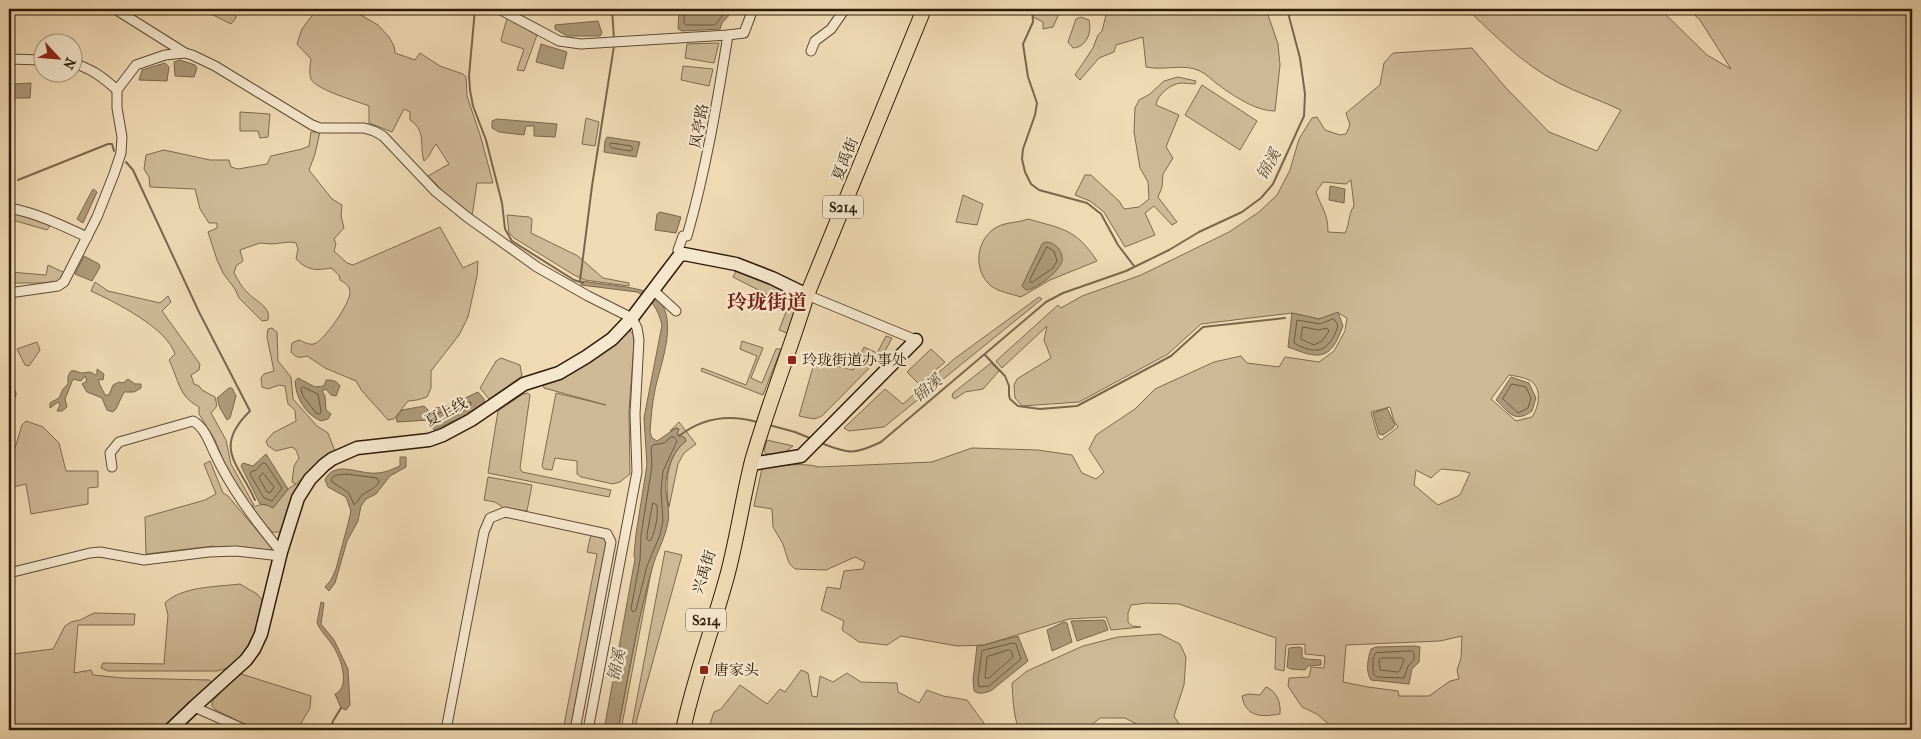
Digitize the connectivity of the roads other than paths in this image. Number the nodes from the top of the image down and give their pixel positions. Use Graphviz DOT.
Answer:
graph roads {
  1 [pos="115,9"];
  2 [pos="499,9"];
  3 [pos="753,9"];
  4 [pos="845,9"];
  5 [pos="924,9"];
  6 [pos="728,35"];
  7 [pos="811,51"];
  8 [pos="185,53"];
  9 [pos="9,59"];
  10 [pos="32,60"];
  11 [pos="82,66"];
  12 [pos="118,90"];
  13 [pos="9,208"];
  14 [pos="88,237"];
  15 [pos="684,254"];
  16 [pos="652,290"];
  17 [pos="9,293"];
  18 [pos="806,295"];
  19 [pos="676,311"];
  20 [pos="635,314"];
  21 [pos="916,340"];
  22 [pos="752,464"];
  23 [pos="112,467"];
  24 [pos="741,512"];
  25 [pos="281,554"];
  26 [pos="9,573"];
  27 [pos="194,707"];
  28 [pos="170,730"];
  29 [pos="246,730"];
  30 [pos="446,730"];
  31 [pos="576,730"];
  32 [pos="588,730"];
  33 [pos="675,730"];
  34 [pos="683,730"];
  1 -- 8 [label="street"];
  2 -- 6 [label="street"];
  3 -- 6 [label="street"];
  4 -- 7 [label="street"];
  5 -- 18 [label="main road, 夏禹街 / S214"];
  6 -- 15 [label="street, 凤亭路"];
  8 -- 12 [label="street"];
  8 -- 20 [label="street"];
  9 -- 10 [label="street"];
  11 -- 12 [label="street"];
  12 -- 14 [label="street"];
  13 -- 14 [label="street"];
  14 -- 17 [label="street"];
  15 -- 16 [label="street, 夏上线"];
  15 -- 18 [label="street"];
  16 -- 19 [label="street"];
  16 -- 20 [label="street, 夏上线"];
  18 -- 21 [label="street"];
  18 -- 22 [label="main road, 夏禹街 / S214"];
  20 -- 25 [label="street, 夏上线"];
  20 -- 32 [label="street"];
  21 -- 22 [label="street"];
  22 -- 24 [label="main road, 兴禹街 / S214"];
  23 -- 25 [label="street"];
  24 -- 33 [label="main road, 兴禹街 / S214"];
  24 -- 34 [label="main road, 兴禹街 / S214"];
  25 -- 26 [label="street"];
  25 -- 27 [label="street, 夏上线"];
  27 -- 28 [label="street, 夏上线"];
  27 -- 29 [label="street"];
  30 -- 31 [label="street"];
}
